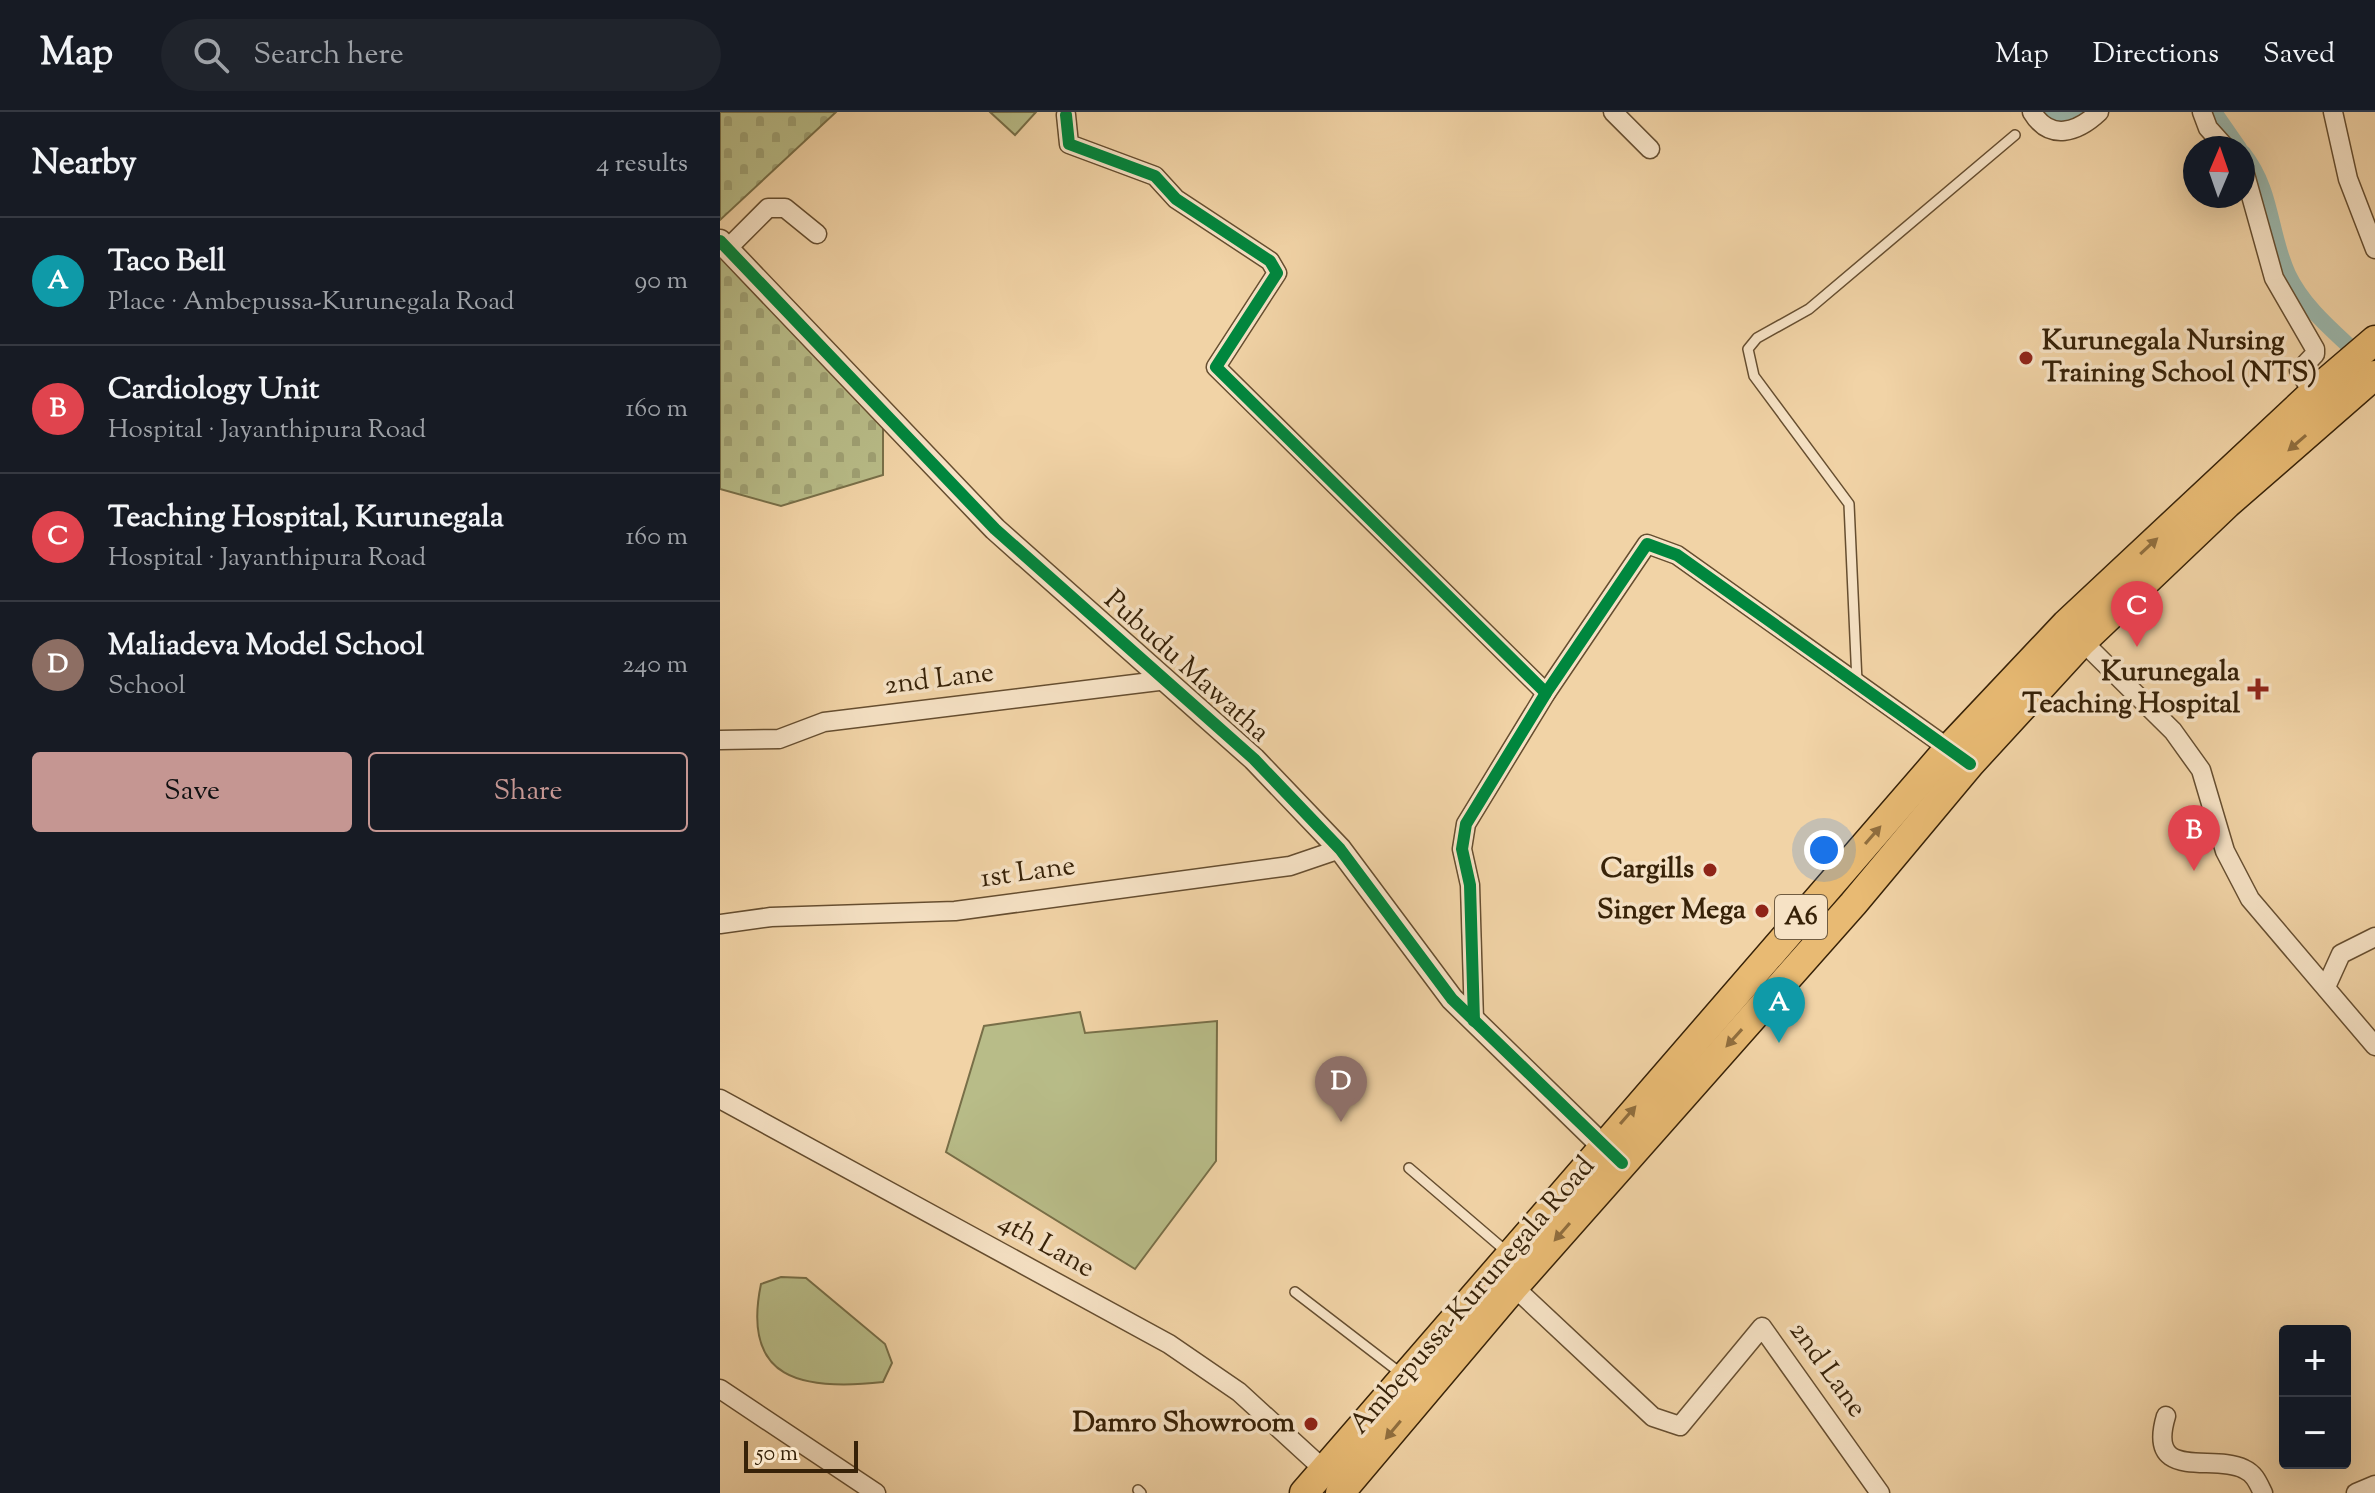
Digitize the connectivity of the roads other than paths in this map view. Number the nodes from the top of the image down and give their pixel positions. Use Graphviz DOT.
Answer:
graph roads {
  1 [pos="1613,112"];
  2 [pos="2032,112"];
  3 [pos="2099,112"];
  4 [pos="2202,112"];
  5 [pos="2333,112"];
  6 [pos="1066,115"];
  7 [pos="2015,135"];
  8 [pos="2215,136"];
  9 [pos="1650,149"];
  10 [pos="2254,208"];
  11 [pos="817,234"];
  12 [pos="724,245"];
  13 [pos="2375,249"];
  14 [pos="2373,342"];
  15 [pos="2344,384"];
  16 [pos="2074,633"];
  17 [pos="1167,680"];
  18 [pos="1857,682"];
  19 [pos="1546,693"];
  20 [pos="720,740"];
  21 [pos="1959,756"];
  22 [pos="1340,849"];
  23 [pos="720,924"];
  24 [pos="2375,937"];
  25 [pos="2326,987"];
  26 [pos="1474,1021"];
  27 [pos="2375,1046"];
  28 [pos="720,1099"];
  29 [pos="1612,1155"];
  30 [pos="1409,1168"];
  31 [pos="1509,1253"];
  32 [pos="1514,1287"];
  33 [pos="1295,1292"];
  34 [pos="1403,1375"];
  35 [pos="720,1389"];
  36 [pos="2166,1416"];
  37 [pos="1336,1484"];
  38 [pos="2375,1485"];
  39 [pos="876,1493"];
  40 [pos="1304,1493"];
  41 [pos="1880,1493"];
  42 [pos="2263,1493"];
  43 [pos="2356,1493"];
  1 -- 9 [label="street"];
  2 -- 3 [label="street"];
  4 -- 8 [label="street"];
  5 -- 13 [label="street"];
  6 -- 19 [label="street"];
  7 -- 18 [label="lane"];
  10 -- 15 [label="street"];
  11 -- 12 [label="street"];
  12 -- 17 [label="street, Pubudu Mawatha"];
  14 -- 15 [label="highway, Ambepussa-Kurunegala Road / A6"];
  16 -- 15 [label="highway, Ambepussa-Kurunegala Road / A6, one-way"];
  15 -- 16 [label="highway, Ambepussa-Kurunegala Road / A6, one-way"];
  16 -- 21 [label="highway, Ambepussa-Kurunegala Road / A6"];
  16 -- 25 [label="street"];
  17 -- 20 [label="street, 2nd Lane"];
  17 -- 22 [label="street, Pubudu Mawatha"];
  18 -- 19 [label="street"];
  18 -- 21 [label="street"];
  19 -- 26 [label="street"];
  21 -- 29 [label="highway, Ambepussa-Kurunegala Road / A6"];
  22 -- 23 [label="street, 1st Lane"];
  22 -- 26 [label="street, Pubudu Mawatha"];
  24 -- 25 [label="street"];
  25 -- 27 [label="street"];
  26 -- 29 [label="street, Pubudu Mawatha"];
  28 -- 37 [label="street, 4th Lane"];
  29 -- 31 [label="highway, Ambepussa-Kurunegala Road / A6"];
  29 -- 32 [label="highway, Ambepussa-Kurunegala Road / A6, one-way"];
  30 -- 31 [label="lane"];
  31 -- 34 [label="highway, Ambepussa-Kurunegala Road / A6"];
  32 -- 37 [label="highway, Ambepussa-Kurunegala Road / A6, one-way"];
  32 -- 41 [label="street, 2nd Lane"];
  33 -- 34 [label="lane"];
  34 -- 37 [label="highway, Ambepussa-Kurunegala Road / A6"];
  35 -- 39 [label="street"];
  36 -- 42 [label="street"];
  37 -- 40 [label="highway, Ambepussa-Kurunegala Road / A6"];
  38 -- 43 [label="street"];
}
